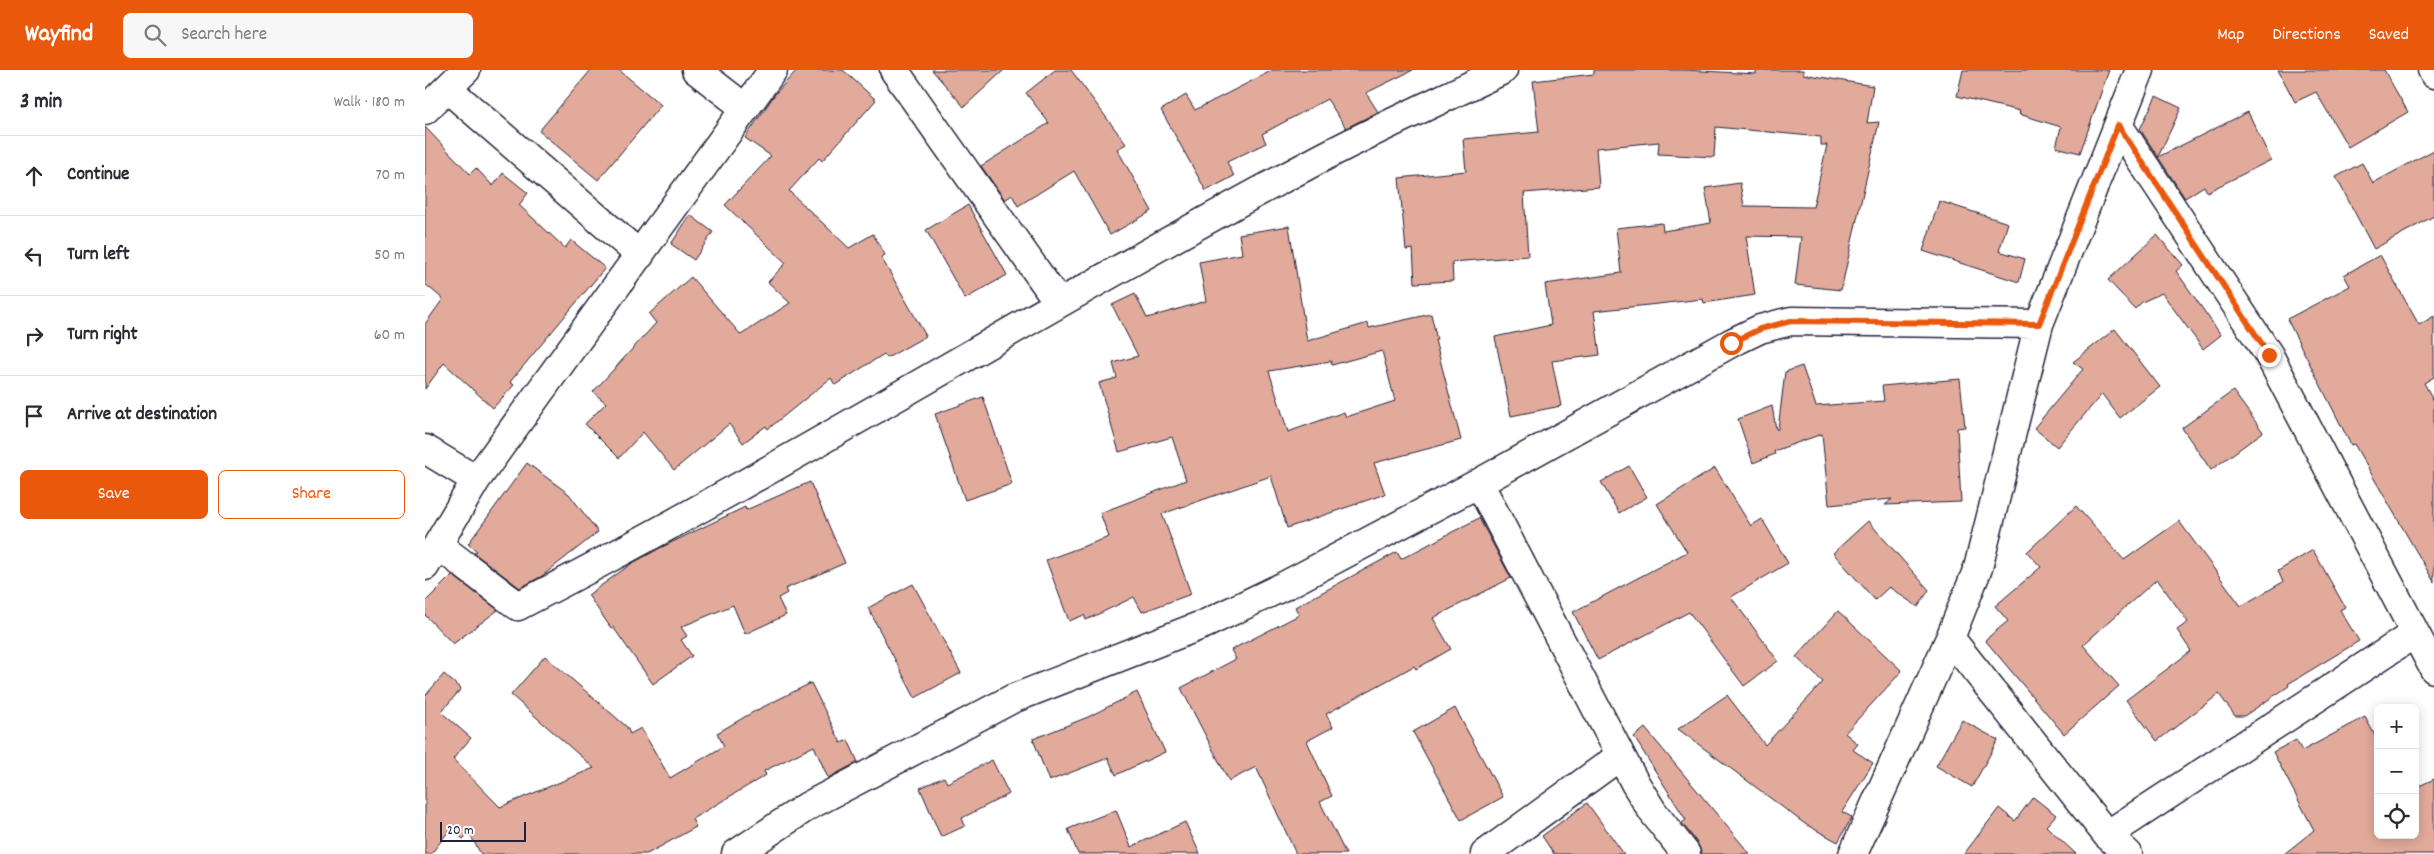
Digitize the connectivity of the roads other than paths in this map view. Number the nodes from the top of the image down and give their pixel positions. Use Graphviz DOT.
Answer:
graph roads {
  1 [pos="696,70"];
  2 [pos="773,70"];
  3 [pos="894,70"];
  4 [pos="1503,70"];
  5 [pos="2140,70"];
  6 [pos="2432,70"];
  7 [pos="2434,74"];
  8 [pos="457,79"];
  9 [pos="745,108"];
  10 [pos="425,110"];
  11 [pos="2118,125"];
  12 [pos="640,255"];
  13 [pos="1059,304"];
  14 [pos="2039,324"];
  15 [pos="425,449"];
  16 [pos="476,480"];
  17 [pos="1479,483"];
  18 [pos="432,555"];
  19 [pos="2414,634"];
  20 [pos="1950,638"];
  21 [pos="2434,670"];
  22 [pos="1620,756"];
  23 [pos="2107,835"];
  24 [pos="747,850"];
  25 [pos="1485,854"];
  26 [pos="1686,854"];
  27 [pos="1853,854"];
  28 [pos="2128,854"];
  1 -- 9 [label="street"];
  2 -- 9 [label="street"];
  3 -- 13 [label="street"];
  4 -- 13 [label="street"];
  5 -- 11 [label="street"];
  6 -- 7 [label="street"];
  8 -- 10 [label="street"];
  8 -- 12 [label="street"];
  9 -- 12 [label="street"];
  11 -- 14 [label="street"];
  11 -- 19 [label="street"];
  12 -- 16 [label="street"];
  13 -- 18 [label="street"];
  14 -- 17 [label="street"];
  14 -- 20 [label="street"];
  15 -- 16 [label="street"];
  16 -- 18 [label="street"];
  17 -- 22 [label="street"];
  17 -- 24 [label="street"];
  19 -- 21 [label="street"];
  19 -- 23 [label="street"];
  20 -- 23 [label="street"];
  20 -- 27 [label="street"];
  22 -- 25 [label="street"];
  22 -- 26 [label="street"];
  23 -- 28 [label="street"];
}
